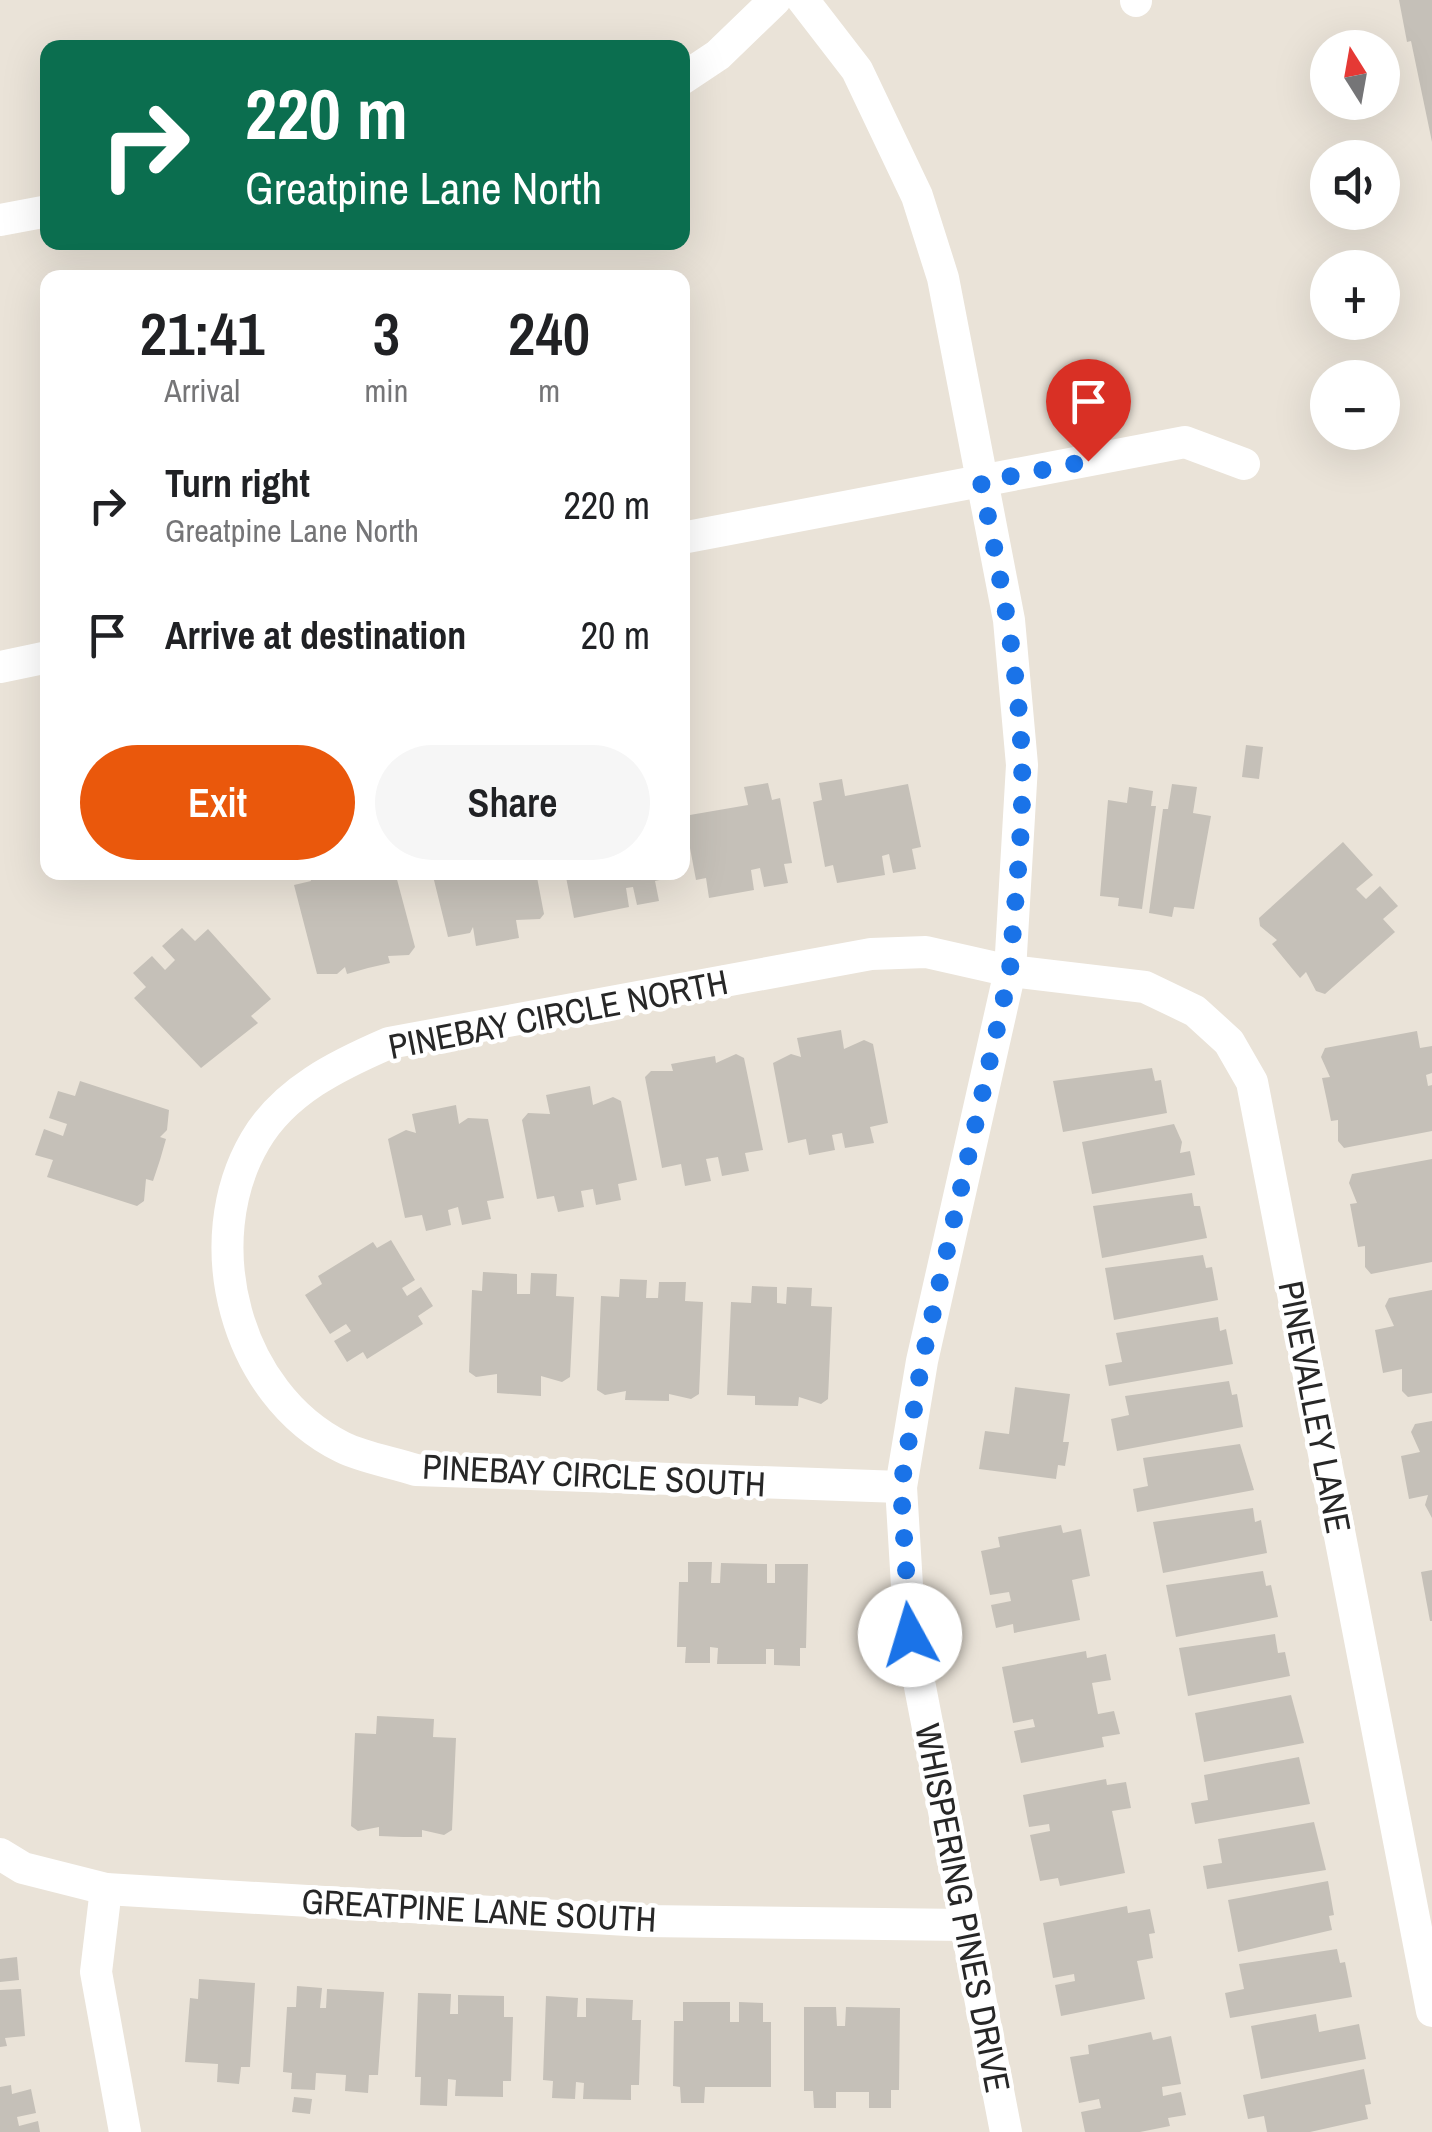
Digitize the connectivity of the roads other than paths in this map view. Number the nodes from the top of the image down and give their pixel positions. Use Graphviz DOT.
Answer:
graph roads {
  1 [pos="775,0"];
  2 [pos="804,0"];
  3 [pos="690,74"];
  4 [pos="40,212"];
  5 [pos="0,220"];
  6 [pos="1244,464"];
  7 [pos="981,482"];
  8 [pos="690,537"];
  9 [pos="40,659"];
  10 [pos="0,667"];
  11 [pos="1010,971"];
  12 [pos="228,1256"];
  13 [pos="901,1487"];
  14 [pos="0,1854"];
  15 [pos="106,1890"];
  16 [pos="965,1924"];
  17 [pos="1432,2010"];
  18 [pos="126,2132"];
  19 [pos="1006,2132"];
  1 -- 3 [label="street"];
  2 -- 7 [label="street, WHISPERING PINES DRIVE"];
  4 -- 5 [label="street"];
  6 -- 7 [label="street"];
  7 -- 8 [label="street"];
  7 -- 11 [label="street, WHISPERING PINES DRIVE"];
  9 -- 10 [label="street"];
  11 -- 12 [label="street, PINEBAY CIRCLE NORTH"];
  11 -- 13 [label="street, WHISPERING PINES DRIVE"];
  11 -- 17 [label="street, PINEVALLEY LANE"];
  12 -- 13 [label="street, PINEBAY CIRCLE SOUTH"];
  13 -- 16 [label="street, WHISPERING PINES DRIVE"];
  14 -- 15 [label="street, GREATPINE LANE SOUTH"];
  15 -- 16 [label="street, GREATPINE LANE SOUTH"];
  15 -- 18 [label="street"];
  16 -- 19 [label="street, WHISPERING PINES DRIVE"];
}
